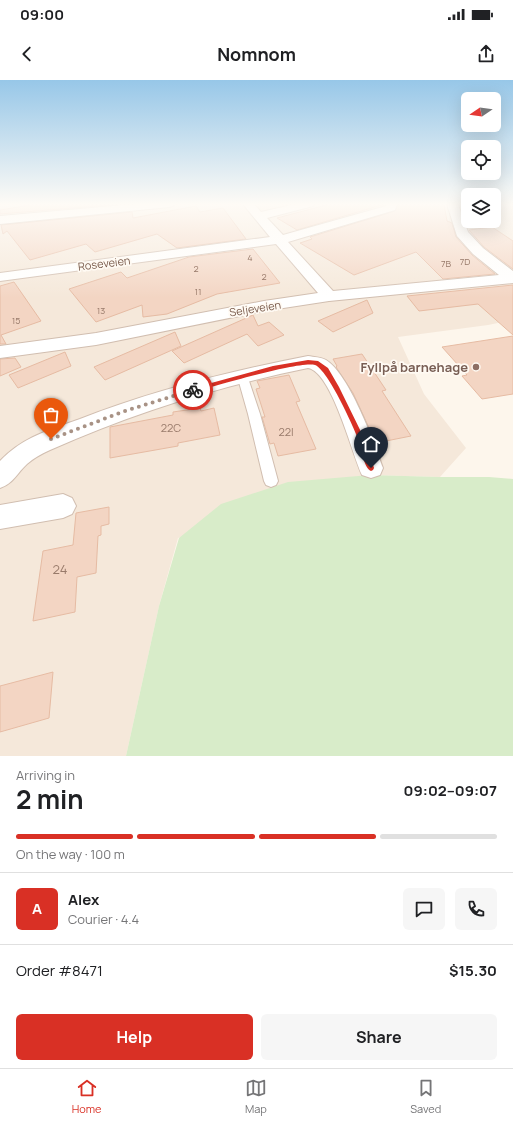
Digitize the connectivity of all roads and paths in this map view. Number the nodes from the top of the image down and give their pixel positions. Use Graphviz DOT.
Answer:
graph roads {
  1 [pos="276,236"];
  2 [pos="298,236"];
  3 [pos="464,236"];
  4 [pos="280,240"];
  5 [pos="0,277"];
  6 [pos="512,278"];
  7 [pos="329,296"];
  8 [pos="0,352"];
  9 [pos="242,376"];
  10 [pos="371,468"];
  11 [pos="0,477"];
  12 [pos="271,481"];
  13 [pos="62,506"];
  14 [pos="0,517"];
  1 -- 4 [label="street"];
  2 -- 4 [label="street, Roseveien"];
  3 -- 6 [label="street"];
  4 -- 5 [label="street, Roseveien"];
  4 -- 7 [label="street"];
  6 -- 7 [label="street, Seljeveien"];
  7 -- 8 [label="street, Seljeveien"];
  9 -- 10 [label="street"];
  9 -- 11 [label="street"];
  9 -- 12 [label="lane"];
  13 -- 14 [label="street"];
}
